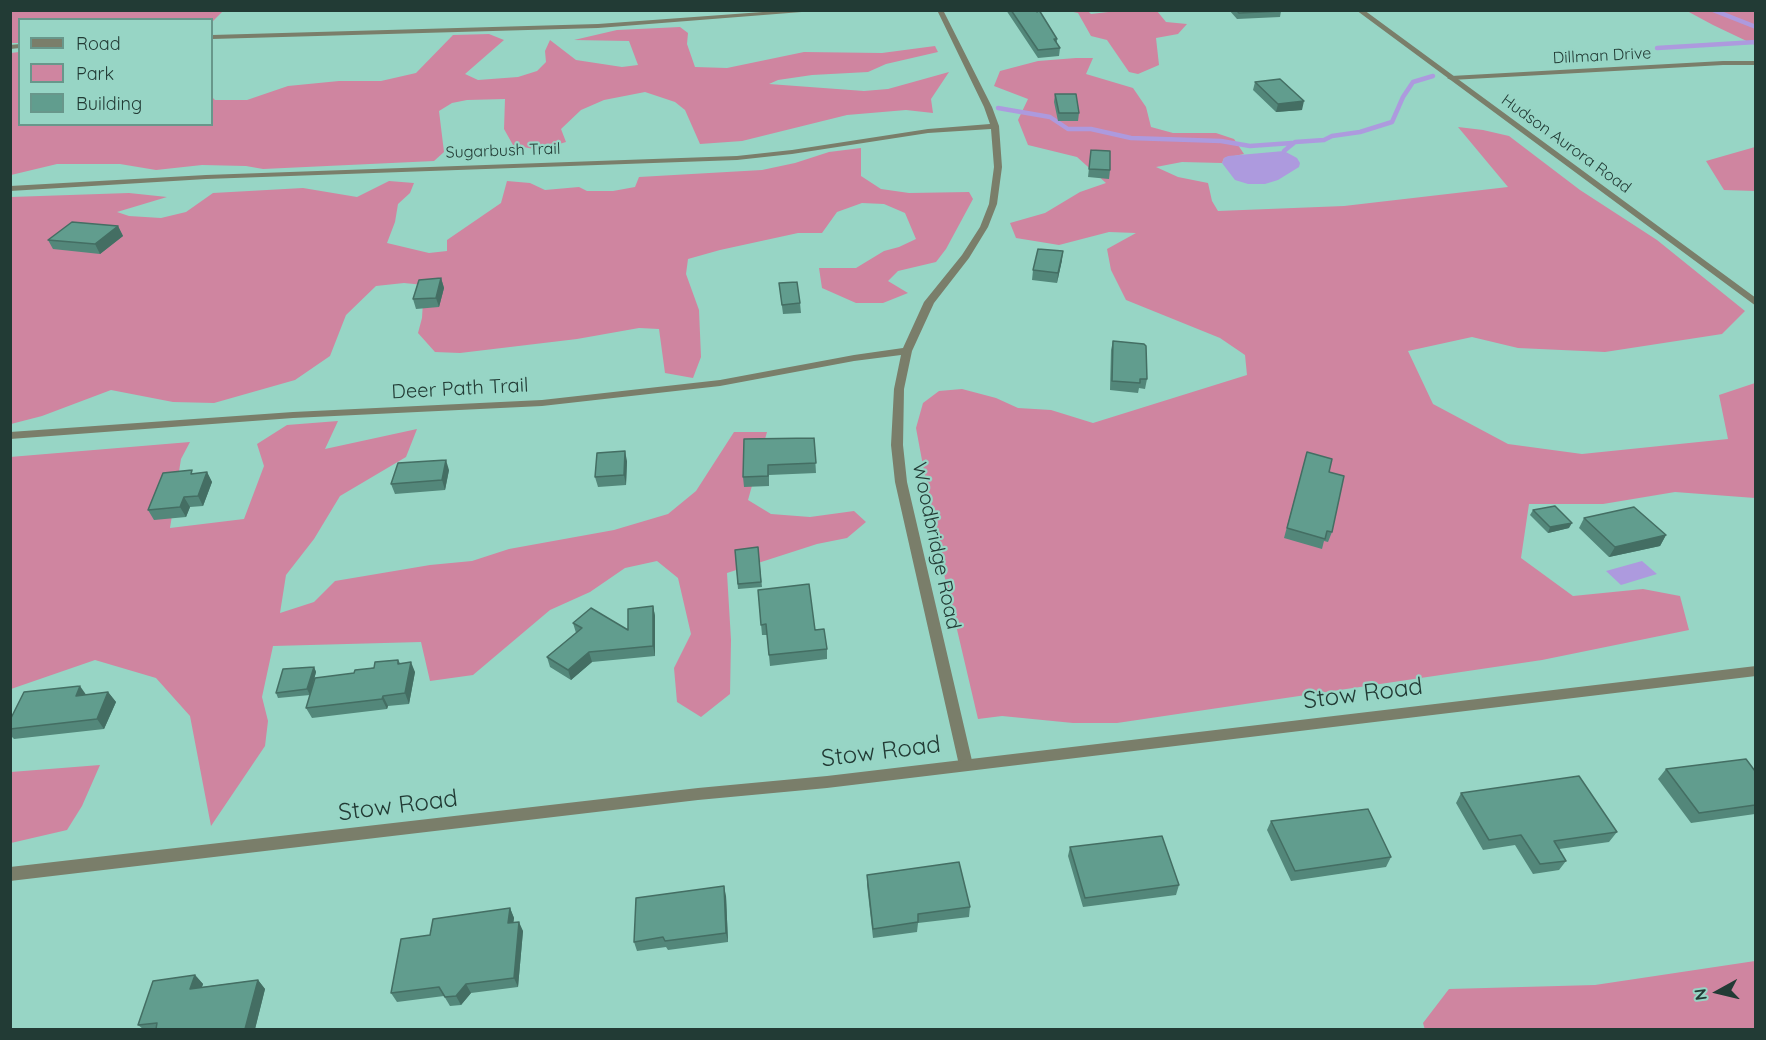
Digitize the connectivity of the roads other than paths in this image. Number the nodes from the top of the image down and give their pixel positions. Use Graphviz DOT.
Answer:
graph roads {
  1 [pos="824,10"];
  2 [pos="940,10"];
  3 [pos="1359,10"];
  4 [pos="213,37"];
  5 [pos="1755,63"];
  6 [pos="1451,78"];
  7 [pos="995,126"];
  8 [pos="10,189"];
  9 [pos="1755,303"];
  10 [pos="907,351"];
  11 [pos="10,436"];
  12 [pos="1755,671"];
  13 [pos="966,765"];
  14 [pos="10,874"];
  1 -- 4 [label="street"];
  2 -- 7 [label="street, Woodbridge Road"];
  3 -- 6 [label="street, Hudson Aurora Road"];
  5 -- 6 [label="street, Dillman Drive"];
  6 -- 9 [label="street, Hudson Aurora Road"];
  7 -- 8 [label="street, Sugarbush Trail"];
  7 -- 10 [label="street, Woodbridge Road"];
  10 -- 11 [label="street, Deer Path Trail"];
  10 -- 13 [label="street, Woodbridge Road"];
  12 -- 13 [label="street, Stow Road"];
  13 -- 14 [label="street, Stow Road"];
}
